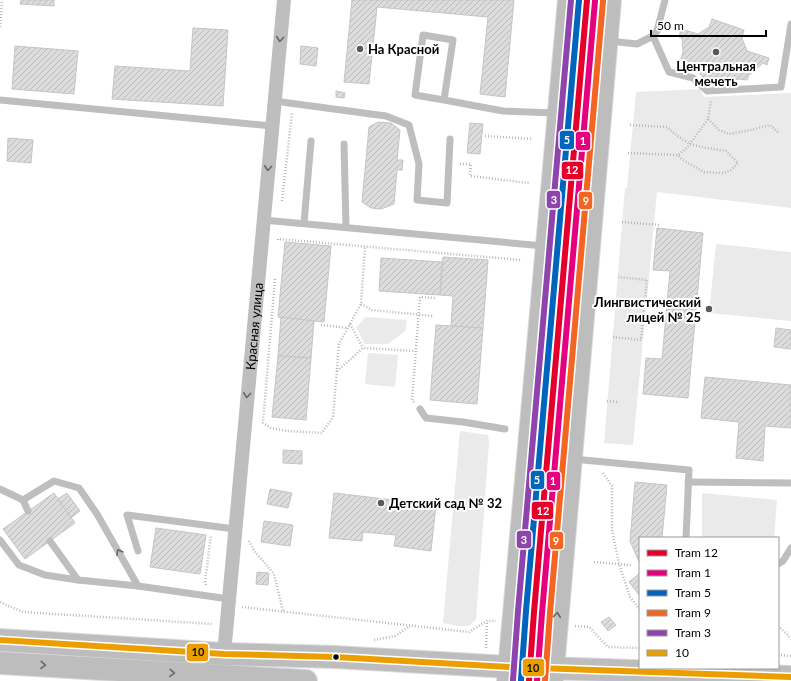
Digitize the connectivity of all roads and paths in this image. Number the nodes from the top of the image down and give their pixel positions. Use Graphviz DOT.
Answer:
graph roads {
  1 [pos="2,0"];
  2 [pos="284,0"];
  3 [pos="569,0"];
  4 [pos="610,0"];
  5 [pos="665,0"];
  6 [pos="791,24"];
  7 [pos="0,26"];
  8 [pos="654,36"];
  9 [pos="607,40"];
  10 [pos="712,91"];
  11 [pos="0,100"];
  12 [pos="444,100"];
  13 [pos="274,101"];
  14 [pos="293,104"];
  15 [pos="559,113"];
  16 [pos="708,119"];
  17 [pos="630,125"];
  18 [pos="272,126"];
  19 [pos="290,129"];
  20 [pos="780,133"];
  21 [pos="485,136"];
  22 [pos="450,139"];
  23 [pos="533,139"];
  24 [pos="311,141"];
  25 [pos="344,144"];
  26 [pos="690,144"];
  27 [pos="628,154"];
  28 [pos="678,155"];
  29 [pos="449,164"];
  30 [pos="529,183"];
  31 [pos="263,220"];
  32 [pos="622,222"];
  33 [pos="304,223"];
  34 [pos="660,225"];
  35 [pos="346,227"];
  36 [pos="547,246"];
  37 [pos="277,247"];
  38 [pos="365,247"];
  39 [pos="521,260"];
  40 [pos="275,277"];
  41 [pos="618,277"];
  42 [pos="435,298"];
  43 [pos="361,304"];
  44 [pos="418,314"];
  45 [pos="433,316"];
  46 [pos="350,324"];
  47 [pos="321,325"];
  48 [pos="348,328"];
  49 [pos="613,337"];
  50 [pos="363,348"];
  51 [pos="415,351"];
  52 [pos="336,372"];
  53 [pos="607,401"];
  54 [pos="618,402"];
  55 [pos="420,409"];
  56 [pos="505,429"];
  57 [pos="571,459"];
  58 [pos="602,471"];
  59 [pos="688,482"];
  60 [pos="791,483"];
  61 [pos="0,489"];
  62 [pos="23,500"];
  63 [pos="28,511"];
  64 [pos="212,526"];
  65 [pos="235,532"];
  66 [pos="686,537"];
  67 [pos="0,540"];
  68 [pos="50,541"];
  69 [pos="791,548"];
  70 [pos="138,551"];
  71 [pos="594,562"];
  72 [pos="779,563"];
  73 [pos="619,564"];
  74 [pos="631,565"];
  75 [pos="78,580"];
  76 [pos="138,586"];
  77 [pos="209,597"];
  78 [pos="229,599"];
  79 [pos="0,602"];
  80 [pos="639,609"];
  81 [pos="283,611"];
  82 [pos="487,621"];
  83 [pos="226,625"];
  84 [pos="588,627"];
  85 [pos="779,627"];
  86 [pos="791,639"];
  87 [pos="0,640"];
  88 [pos="639,648"];
  89 [pos="224,654"];
  90 [pos="779,655"];
  91 [pos="791,656"];
  92 [pos="0,663"];
  93 [pos="509,674"];
  94 [pos="552,675"];
  95 [pos="791,677"];
  96 [pos="228,679"];
  97 [pos="306,681"];
  1 -- 7 [label="path"];
  2 -- 13 [label="street, Красная улица, one-way"];
  3 -- 15 [label="main road"];
  4 -- 9 [label="main road"];
  5 -- 8 [label="lane"];
  6 -- 10 [label="lane"];
  8 -- 9 [label="lane"];
  8 -- 10 [label="lane"];
  9 -- 57 [label="main road"];
  10 -- 16 [label="path"];
  11 -- 18 [label="lane"];
  12 -- 12 [label="lane"];
  12 -- 15 [label="lane"];
  13 -- 14 [label="lane"];
  13 -- 18 [label="street, Красная улица"];
  14 -- 19 [label="path"];
  14 -- 29 [label="lane"];
  15 -- 36 [label="main road"];
  16 -- 20 [label="path"];
  16 -- 26 [label="path"];
  17 -- 26 [label="path"];
  18 -- 31 [label="street, Красная улица, one-way"];
  21 -- 23 [label="path"];
  22 -- 29 [label="lane"];
  24 -- 33 [label="lane"];
  25 -- 35 [label="lane"];
  26 -- 28 [label="path"];
  26 -- 28 [label="path"];
  27 -- 28 [label="path"];
  29 -- 30 [label="path"];
  31 -- 33 [label="lane"];
  31 -- 65 [label="street, Красная улица, one-way"];
  32 -- 34 [label="path"];
  33 -- 35 [label="lane"];
  35 -- 36 [label="lane"];
  36 -- 93 [label="main road"];
  37 -- 38 [label="path"];
  38 -- 39 [label="path"];
  38 -- 43 [label="path"];
  40 -- 52 [label="path"];
  41 -- 49 [label="path"];
  42 -- 44 [label="path"];
  43 -- 44 [label="path"];
  43 -- 46 [label="path"];
  44 -- 45 [label="path"];
  44 -- 51 [label="path"];
  46 -- 48 [label="path"];
  46 -- 50 [label="path"];
  47 -- 48 [label="path"];
  48 -- 52 [label="path"];
  50 -- 51 [label="path"];
  50 -- 52 [label="path"];
  51 -- 55 [label="path"];
  53 -- 54 [label="path"];
  55 -- 56 [label="lane"];
  57 -- 59 [label="lane"];
  94 -- 57 [label="main road, one-way"];
  58 -- 73 [label="path"];
  59 -- 60 [label="lane"];
  59 -- 66 [label="lane"];
  61 -- 62 [label="lane"];
  62 -- 63 [label="lane"];
  76 -- 62 [label="lane, one-way"];
  64 -- 65 [label="lane"];
  64 -- 70 [label="lane"];
  64 -- 77 [label="path"];
  65 -- 78 [label="street, Красная улица"];
  65 -- 81 [label="path"];
  67 -- 75 [label="lane"];
  68 -- 75 [label="lane"];
  69 -- 72 [label="lane"];
  71 -- 73 [label="path"];
  73 -- 74 [label="path"];
  73 -- 80 [label="path"];
  75 -- 76 [label="lane"];
  76 -- 77 [label="lane"];
  77 -- 78 [label="lane"];
  78 -- 83 [label="street, Красная улица"];
  79 -- 83 [label="path"];
  81 -- 82 [label="path"];
  81 -- 83 [label="path"];
  83 -- 89 [label="street, Красная улица"];
  84 -- 88 [label="path"];
  85 -- 86 [label="path"];
  87 -- 89 [label="main road"];
  89 -- 93 [label="main road"];
  90 -- 91 [label="path"];
  92 -- 96 [label="main road, one-way"];
  93 -- 94 [label="main road"];
  94 -- 95 [label="main road"];
  96 -- 97 [label="main road"];
}
